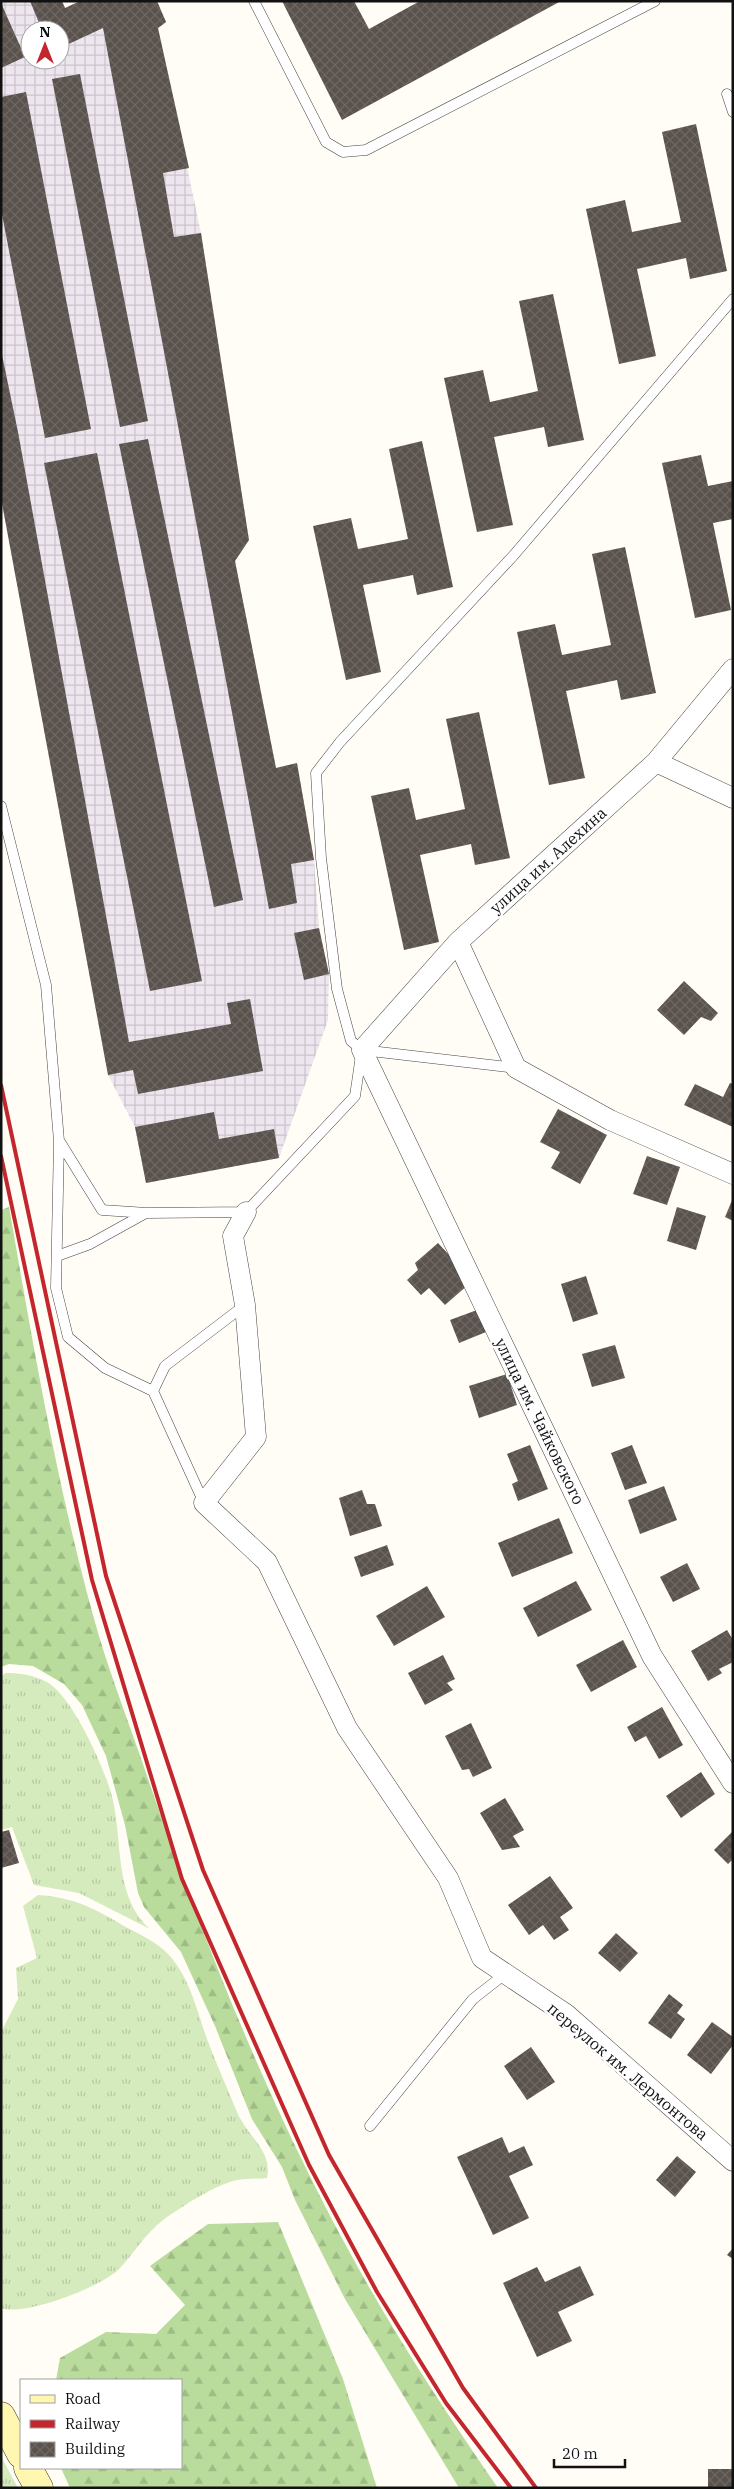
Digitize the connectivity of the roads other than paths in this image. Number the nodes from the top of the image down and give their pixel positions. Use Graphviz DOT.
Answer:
graph roads {
  1 [pos="254,1"];
  2 [pos="655,1"];
  3 [pos="728,94"];
  4 [pos="733,112"];
  5 [pos="733,299"];
  6 [pos="733,669"];
  7 [pos="656,762"];
  8 [pos="733,798"];
  9 [pos="1,806"];
  10 [pos="458,942"];
  11 [pos="362,1050"];
  12 [pos="516,1068"];
  13 [pos="59,1141"];
  14 [pos="733,1174"];
  15 [pos="246,1212"];
  16 [pos="147,1213"];
  17 [pos="57,1256"];
  18 [pos="245,1305"];
  19 [pos="154,1391"];
  20 [pos="204,1503"];
  21 [pos="733,1783"];
  22 [pos="505,1974"];
  23 [pos="370,2126"];
  24 [pos="733,2161"];
  25 [pos="1,2416"];
  26 [pos="20,2452"];
  27 [pos="29,2469"];
  28 [pos="39,2488"];
  1 -- 2 [label="lane"];
  3 -- 4 [label="lane"];
  5 -- 11 [label="lane"];
  6 -- 7 [label="street, улица им. Алехина"];
  7 -- 8 [label="street"];
  7 -- 10 [label="street, улица им. Алехина"];
  9 -- 13 [label="lane"];
  10 -- 11 [label="street, улица им. Алехина"];
  10 -- 12 [label="street"];
  11 -- 12 [label="lane"];
  11 -- 15 [label="lane"];
  11 -- 21 [label="street, улица им. Чайковского"];
  12 -- 14 [label="street"];
  13 -- 16 [label="lane"];
  13 -- 17 [label="lane"];
  15 -- 16 [label="lane"];
  15 -- 18 [label="street"];
  16 -- 17 [label="lane"];
  17 -- 19 [label="lane"];
  18 -- 19 [label="lane"];
  18 -- 20 [label="street"];
  19 -- 20 [label="lane"];
  20 -- 22 [label="street, переулок им. Лермонтова"];
  22 -- 23 [label="lane"];
  22 -- 24 [label="street, переулок им. Лермонтова"];
  25 -- 26 [label="main road"];
  27 -- 28 [label="main road"];
}
